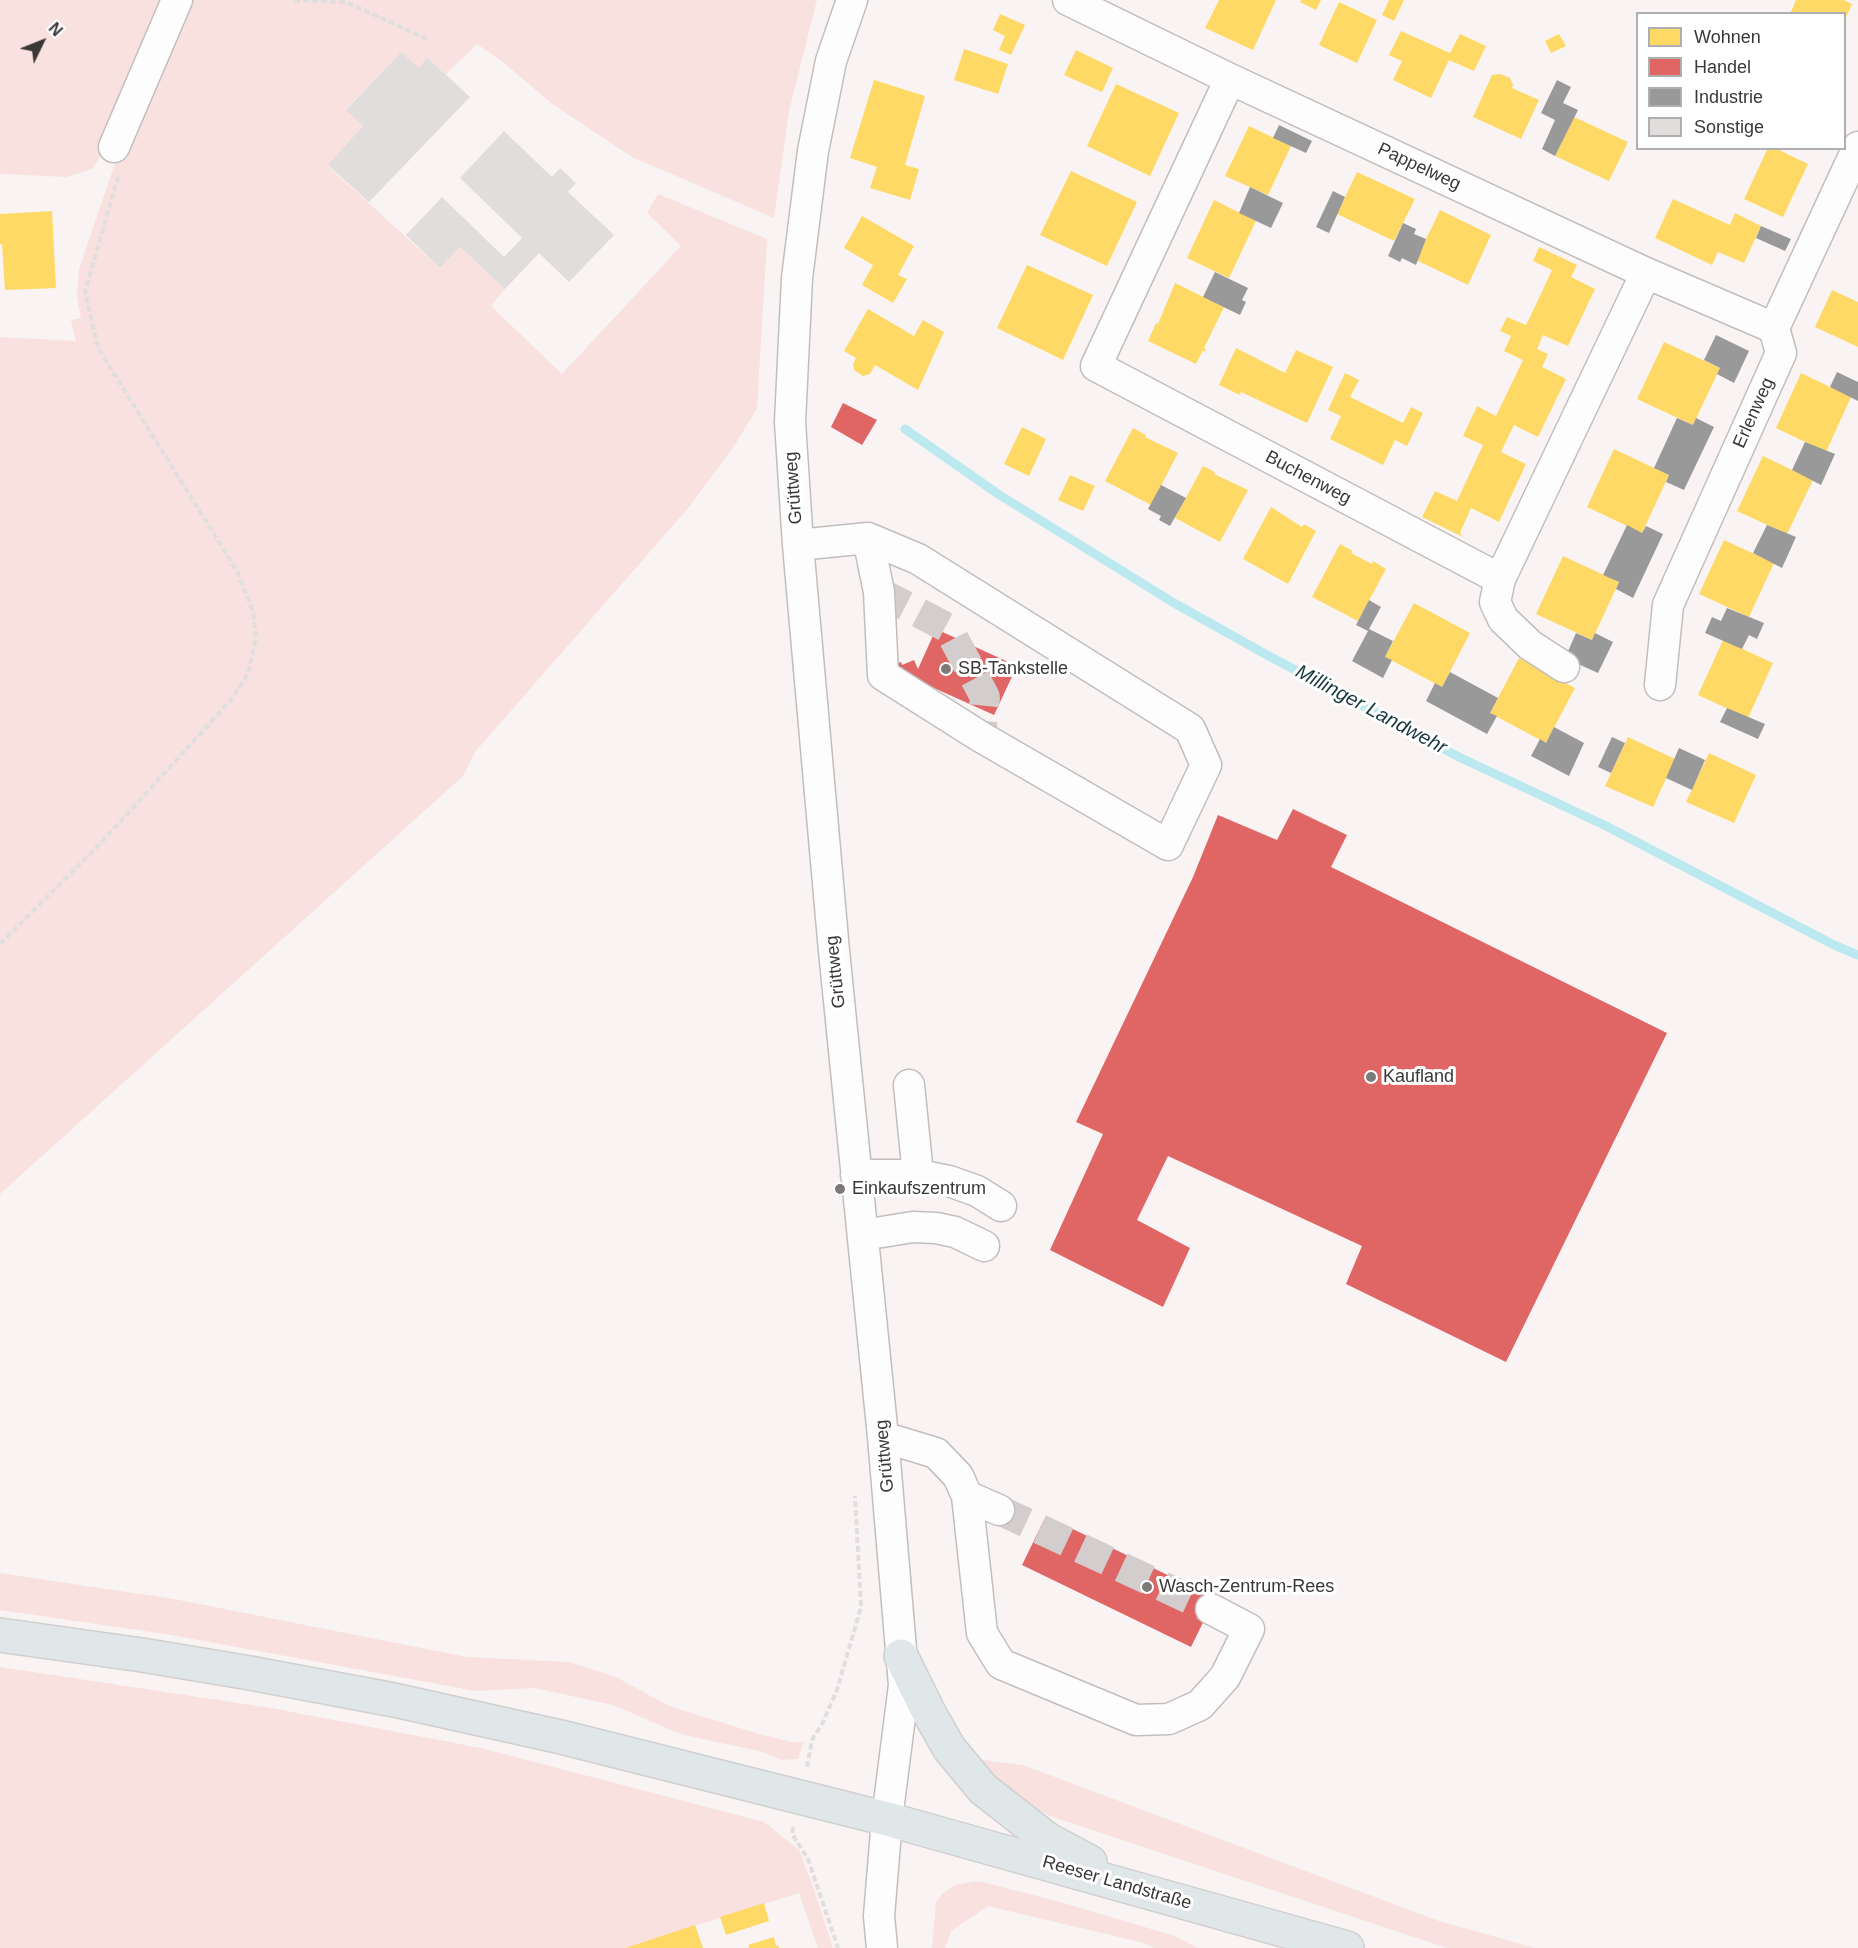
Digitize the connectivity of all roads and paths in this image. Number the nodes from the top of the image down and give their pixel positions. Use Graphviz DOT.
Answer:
graph roads {
  1 [pos="177,0"];
  2 [pos="294,0"];
  3 [pos="852,0"];
  4 [pos="1068,0"];
  5 [pos="427,39"];
  6 [pos="1230,79"];
  7 [pos="1858,147"];
  8 [pos="116,161"];
  9 [pos="1646,273"];
  10 [pos="1774,328"];
  11 [pos="868,538"];
  12 [pos="798,545"];
  13 [pos="1500,579"];
  14 [pos="1564,668"];
  15 [pos="1660,685"];
  16 [pos="0,944"];
  17 [pos="909,1085"];
  18 [pos="856,1175"];
  19 [pos="918,1175"];
  20 [pos="1001,1206"];
  21 [pos="863,1235"];
  22 [pos="984,1246"];
  23 [pos="884,1437"];
  24 [pos="854,1492"];
  25 [pos="967,1496"];
  26 [pos="999,1510"];
  27 [pos="1211,1609"];
  28 [pos="0,1635"];
  29 [pos="901,1656"];
  30 [pos="800,1796"];
  31 [pos="887,1819"];
  32 [pos="1144,1891"];
  33 [pos="838,1948"];
  34 [pos="882,1948"];
  35 [pos="1347,1948"];
  1 -- 8 [label="street"];
  2 -- 5 [label="path"];
  3 -- 12 [label="street, Grüttweg"];
  4 -- 6 [label="street, Pappelweg"];
  6 -- 9 [label="street, Pappelweg"];
  6 -- 13 [label="street, Buchenweg"];
  7 -- 10 [label="street"];
  8 -- 16 [label="path"];
  9 -- 10 [label="street, Pappelweg"];
  9 -- 13 [label="street"];
  10 -- 15 [label="street, Erlenweg"];
  11 -- 11 [label="street"];
  11 -- 12 [label="street"];
  12 -- 18 [label="street, Grüttweg"];
  13 -- 14 [label="street"];
  17 -- 19 [label="street"];
  18 -- 19 [label="street"];
  18 -- 21 [label="street, Grüttweg"];
  19 -- 20 [label="street"];
  21 -- 22 [label="street"];
  21 -- 23 [label="street, Grüttweg"];
  23 -- 25 [label="street"];
  23 -- 29 [label="street, Grüttweg"];
  24 -- 30 [label="path"];
  25 -- 26 [label="street"];
  25 -- 27 [label="street"];
  28 -- 30 [label="main road, Reeser Landstraße"];
  29 -- 31 [label="street, Grüttweg"];
  29 -- 32 [label="main road"];
  30 -- 31 [label="main road, Reeser Landstraße"];
  30 -- 33 [label="path"];
  31 -- 32 [label="main road, Reeser Landstraße"];
  31 -- 34 [label="street, Grüttweg"];
  32 -- 35 [label="main road, Reeser Landstraße"];
}
